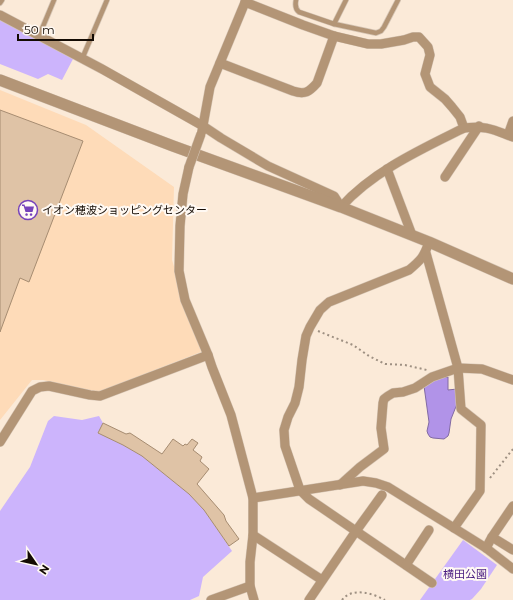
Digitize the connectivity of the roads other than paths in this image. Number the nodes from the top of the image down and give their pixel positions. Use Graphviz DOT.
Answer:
graph roads {
  1 [pos="2,0"];
  2 [pos="54,0"];
  3 [pos="107,0"];
  4 [pos="296,0"];
  5 [pos="346,0"];
  6 [pos="398,0"];
  7 [pos="246,1"];
  8 [pos="0,4"];
  9 [pos="0,15"];
  10 [pos="334,24"];
  11 [pos="39,36"];
  12 [pos="334,36"];
  13 [pos="82,59"];
  14 [pos="220,63"];
  15 [pos="0,80"];
  16 [pos="513,121"];
  17 [pos="479,126"];
  18 [pos="464,128"];
  19 [pos="202,130"];
  20 [pos="511,136"];
  21 [pos="386,169"];
  22 [pos="445,177"];
  23 [pos="341,207"];
  24 [pos="412,235"];
  25 [pos="429,242"];
  26 [pos="426,253"];
  27 [pos="513,279"];
  28 [pos="208,355"];
  29 [pos="458,368"];
  30 [pos="513,380"];
  31 [pos="0,442"];
  32 [pos="340,485"];
  33 [pos="300,490"];
  34 [pos="382,496"];
  35 [pos="253,498"];
  36 [pos="513,506"];
  37 [pos="454,528"];
  38 [pos="429,530"];
  39 [pos="356,531"];
  40 [pos="254,535"];
  41 [pos="492,537"];
  42 [pos="486,548"];
  43 [pos="513,550"];
  44 [pos="406,565"];
  45 [pos="513,569"];
  46 [pos="322,580"];
  47 [pos="432,583"];
  48 [pos="250,586"];
  49 [pos="211,600"];
  50 [pos="254,600"];
  51 [pos="309,600"];
  1 -- 8 [label="lane"];
  2 -- 11 [label="lane"];
  3 -- 13 [label="lane"];
  4 -- 10 [label="lane"];
  5 -- 10 [label="lane"];
  6 -- 10 [label="lane"];
  7 -- 12 [label="street"];
  7 -- 14 [label="street"];
  9 -- 11 [label="street"];
  11 -- 13 [label="street"];
  12 -- 14 [label="street"];
  12 -- 18 [label="street"];
  13 -- 19 [label="street"];
  14 -- 19 [label="street"];
  15 -- 23 [label="street"];
  16 -- 20 [label="street"];
  17 -- 18 [label="street"];
  17 -- 20 [label="street"];
  17 -- 22 [label="street"];
  18 -- 21 [label="street"];
  19 -- 23 [label="street"];
  19 -- 28 [label="street, bridge"];
  21 -- 23 [label="street"];
  21 -- 24 [label="street"];
  23 -- 24 [label="street"];
  24 -- 25 [label="street"];
  25 -- 26 [label="street"];
  25 -- 27 [label="street"];
  26 -- 29 [label="street"];
  26 -- 33 [label="street"];
  28 -- 31 [label="street"];
  28 -- 35 [label="street"];
  29 -- 30 [label="street"];
  29 -- 32 [label="street"];
  29 -- 37 [label="street"];
  32 -- 33 [label="street"];
  32 -- 37 [label="street"];
  33 -- 35 [label="street"];
  33 -- 39 [label="street"];
  34 -- 39 [label="street"];
  35 -- 40 [label="street"];
  36 -- 41 [label="street"];
  37 -- 42 [label="street"];
  38 -- 44 [label="street"];
  39 -- 44 [label="street"];
  39 -- 46 [label="street"];
  40 -- 46 [label="street"];
  40 -- 48 [label="street"];
  41 -- 42 [label="street"];
  41 -- 43 [label="street"];
  42 -- 45 [label="street"];
  44 -- 47 [label="street"];
  46 -- 51 [label="street"];
  48 -- 49 [label="street"];
  48 -- 50 [label="street"];
}
